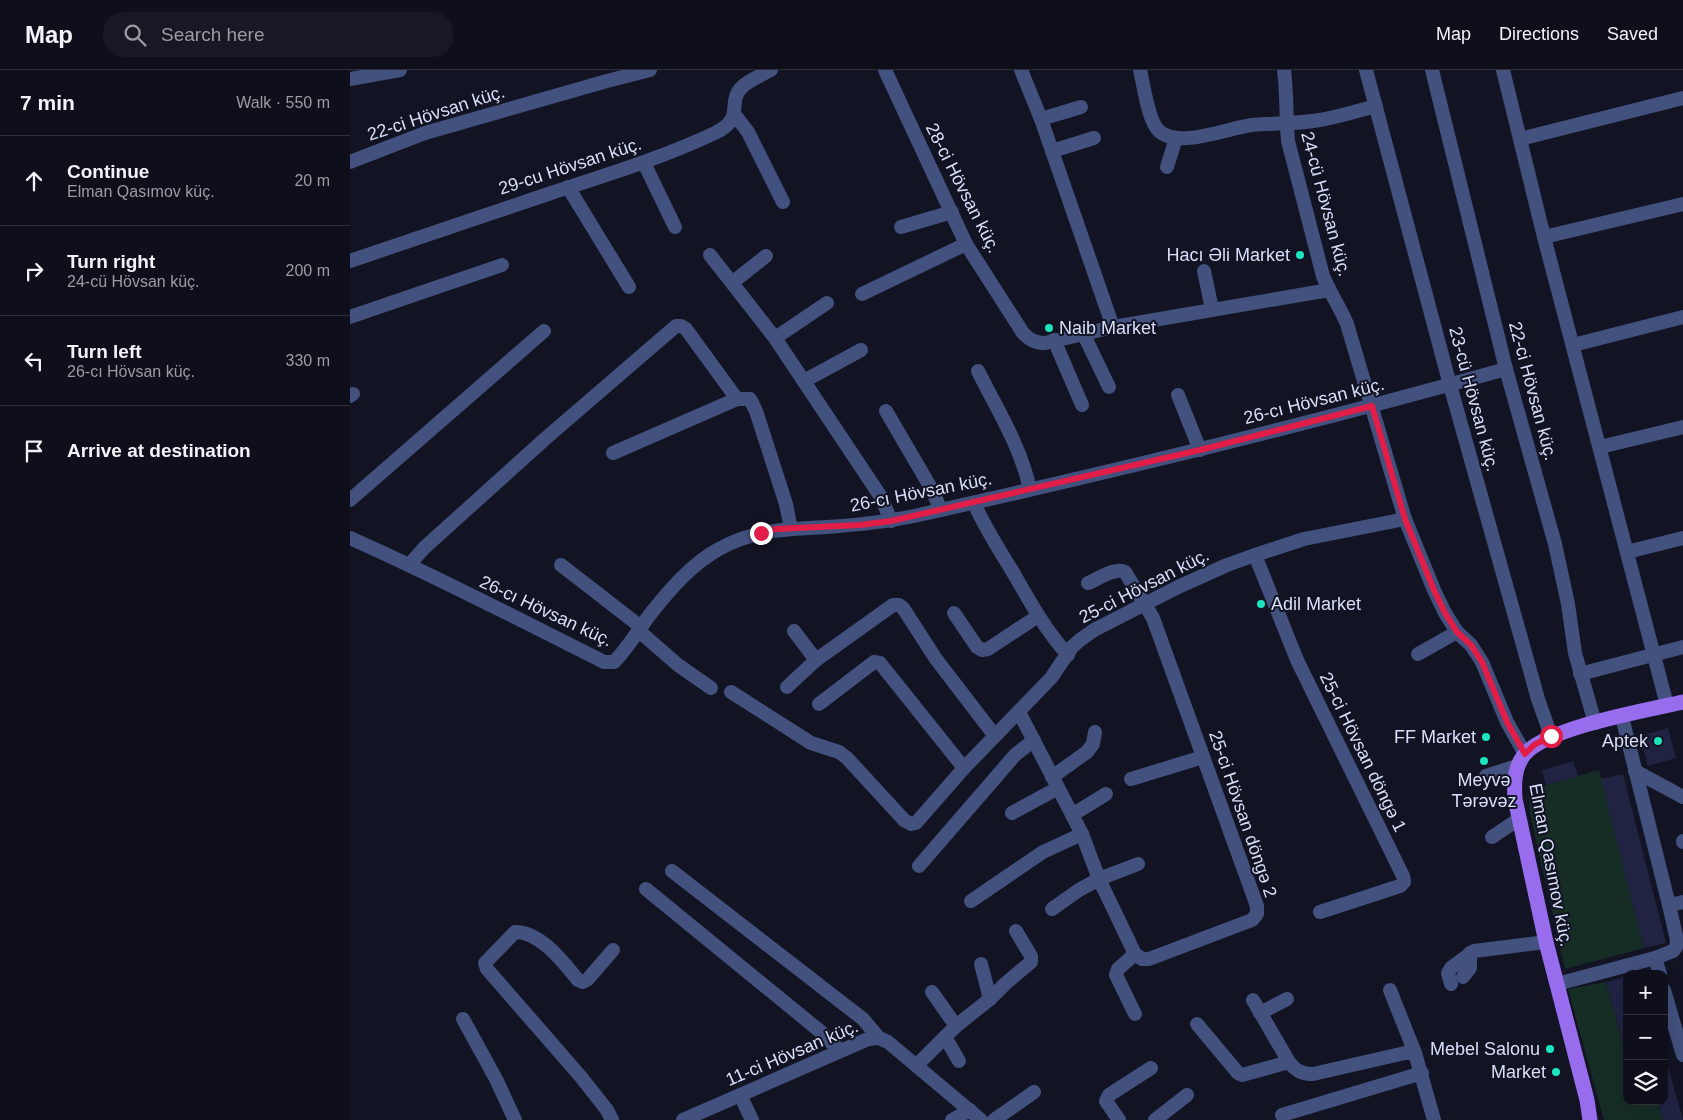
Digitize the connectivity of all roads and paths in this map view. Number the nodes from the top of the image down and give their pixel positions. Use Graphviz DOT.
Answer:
graph roads {
  1 [pos="400,70"];
  2 [pos="650,70"];
  3 [pos="771,70"];
  4 [pos="885,70"];
  5 [pos="1021,70"];
  6 [pos="1140,70"];
  7 [pos="1284,70"];
  8 [pos="1366,70"];
  9 [pos="1432,70"];
  10 [pos="1503,70"];
  11 [pos="350,79"];
  12 [pos="1683,98"];
  13 [pos="1376,106"];
  14 [pos="1081,107"];
  15 [pos="735,115"];
  16 [pos="1041,119"];
  17 [pos="1286,123"];
  18 [pos="1094,138"];
  19 [pos="1176,138"];
  20 [pos="1520,139"];
  21 [pos="1052,151"];
  22 [pos="350,162"];
  23 [pos="644,163"];
  24 [pos="1167,167"];
  25 [pos="568,187"];
  26 [pos="783,202"];
  27 [pos="1683,204"];
  28 [pos="952,212"];
  29 [pos="675,226"];
  30 [pos="901,227"];
  31 [pos="1544,237"];
  32 [pos="966,244"];
  33 [pos="710,255"];
  34 [pos="766,256"];
  35 [pos="350,261"];
  36 [pos="502,265"];
  37 [pos="1204,271"];
  38 [pos="733,282"];
  39 [pos="629,287"];
  40 [pos="1329,290"];
  41 [pos="862,294"];
  42 [pos="827,303"];
  43 [pos="1212,309"];
  44 [pos="350,317"];
  45 [pos="1683,317"];
  46 [pos="1113,327"];
  47 [pos="544,331"];
  48 [pos="1083,333"];
  49 [pos="776,338"];
  50 [pos="1054,340"];
  51 [pos="1573,345"];
  52 [pos="861,350"];
  53 [pos="1506,368"];
  54 [pos="978,371"];
  55 [pos="804,381"];
  56 [pos="1450,384"];
  57 [pos="1109,387"];
  58 [pos="1178,395"];
  59 [pos="737,399"];
  60 [pos="1082,405"];
  61 [pos="1372,406"];
  62 [pos="886,411"];
  63 [pos="1683,427"];
  64 [pos="1600,447"];
  65 [pos="1200,450"];
  66 [pos="612,453"];
  67 [pos="1030,489"];
  68 [pos="350,500"];
  69 [pos="974,503"];
  70 [pos="940,510"];
  71 [pos="1405,519"];
  72 [pos="891,521"];
  73 [pos="791,529"];
  74 [pos="350,538"];
  75 [pos="1683,538"];
  76 [pos="1627,552"];
  77 [pos="1255,554"];
  78 [pos="410,564"];
  79 [pos="560,565"];
  80 [pos="1088,583"];
  81 [pos="1144,604"];
  82 [pos="954,613"];
  83 [pos="1038,616"];
  84 [pos="640,629"];
  85 [pos="794,631"];
  86 [pos="1457,632"];
  87 [pos="1683,647"];
  88 [pos="1418,654"];
  89 [pos="1068,655"];
  90 [pos="1653,655"];
  91 [pos="816,660"];
  92 [pos="1580,674"];
  93 [pos="787,687"];
  94 [pos="711,688"];
  95 [pos="731,692"];
  96 [pos="1683,702"];
  97 [pos="819,704"];
  98 [pos="1667,706"];
  99 [pos="1019,712"];
  100 [pos="1622,717"];
  101 [pos="1594,723"];
  102 [pos="1095,732"];
  103 [pos="995,736"];
  104 [pos="1551,736"];
  105 [pos="1034,740"];
  106 [pos="1203,757"];
  107 [pos="1521,760"];
  108 [pos="964,768"];
  109 [pos="1635,771"];
  110 [pos="1486,776"];
  111 [pos="1131,780"];
  112 [pos="1055,782"];
  113 [pos="1106,794"];
  114 [pos="1683,797"];
  115 [pos="1012,812"];
  116 [pos="1072,815"];
  117 [pos="1519,818"];
  118 [pos="1082,834"];
  119 [pos="1492,837"];
  120 [pos="1138,864"];
  121 [pos="919,866"];
  122 [pos="672,870"];
  123 [pos="1099,879"];
  124 [pos="646,889"];
  125 [pos="971,901"];
  126 [pos="1676,904"];
  127 [pos="1052,909"];
  128 [pos="1320,912"];
  129 [pos="1016,931"];
  130 [pos="1546,942"];
  131 [pos="613,950"];
  132 [pos="1136,954"];
  133 [pos="1655,958"];
  134 [pos="981,964"];
  135 [pos="1659,970"];
  136 [pos="1457,981"];
  137 [pos="1557,984"];
  138 [pos="1390,990"];
  139 [pos="932,992"];
  140 [pos="990,999"];
  141 [pos="1288,999"];
  142 [pos="1253,1000"];
  143 [pos="1668,1004"];
  144 [pos="1260,1013"];
  145 [pos="1135,1014"];
  146 [pos="463,1019"];
  147 [pos="1197,1024"];
  148 [pos="956,1026"];
  149 [pos="945,1037"];
  150 [pos="879,1038"];
  151 [pos="840,1051"];
  152 [pos="1415,1053"];
  153 [pos="1683,1055"];
  154 [pos="959,1061"];
  155 [pos="1289,1062"];
  156 [pos="916,1066"];
  157 [pos="1151,1068"];
  158 [pos="1422,1073"];
  159 [pos="1034,1092"];
  160 [pos="740,1095"];
  161 [pos="1187,1095"];
  162 [pos="975,1115"];
  163 [pos="1282,1115"];
  164 [pos="515,1120"];
  165 [pos="612,1120"];
  166 [pos="683,1120"];
  167 [pos="752,1120"];
  168 [pos="952,1120"];
  169 [pos="994,1120"];
  170 [pos="1118,1120"];
  171 [pos="1155,1120"];
  172 [pos="1434,1120"];
  173 [pos="1590,1120"];
  1 -- 11 [label="street"];
  2 -- 22 [label="street, 22-ci Hövsan küç."];
  3 -- 15 [label="street"];
  4 -- 28 [label="street, 28-ci Hövsan küç."];
  5 -- 16 [label="street"];
  6 -- 19 [label="street"];
  7 -- 17 [label="street, 24-cü Hövsan küç."];
  8 -- 13 [label="street, 23-cü Hövsan küç."];
  9 -- 53 [label="street, 22-ci Hövsan küç."];
  10 -- 20 [label="street"];
  12 -- 20 [label="street"];
  13 -- 17 [label="street"];
  13 -- 56 [label="street, 23-cü Hövsan küç."];
  14 -- 16 [label="street"];
  15 -- 23 [label="street, 29-cu Hövsan küç."];
  15 -- 26 [label="street"];
  16 -- 21 [label="street"];
  17 -- 19 [label="street"];
  17 -- 40 [label="street, 24-cü Hövsan küç."];
  18 -- 21 [label="street"];
  19 -- 24 [label="street"];
  20 -- 31 [label="street"];
  21 -- 46 [label="street"];
  23 -- 25 [label="street, 29-cu Hövsan küç."];
  23 -- 29 [label="street"];
  25 -- 35 [label="street, 29-cu Hövsan küç."];
  25 -- 39 [label="street"];
  27 -- 31 [label="street"];
  28 -- 30 [label="street"];
  28 -- 32 [label="street, 28-ci Hövsan küç."];
  31 -- 51 [label="street"];
  32 -- 41 [label="street"];
  32 -- 50 [label="street, 28-ci Hövsan küç."];
  33 -- 38 [label="street"];
  34 -- 38 [label="street"];
  36 -- 44 [label="street"];
  37 -- 43 [label="street"];
  38 -- 49 [label="street"];
  40 -- 43 [label="street, 28-ci Hövsan küç."];
  40 -- 61 [label="street, 24-cü Hövsan küç."];
  42 -- 49 [label="street"];
  43 -- 46 [label="street, 28-ci Hövsan küç."];
  45 -- 51 [label="street"];
  46 -- 48 [label="street, 28-ci Hövsan küç."];
  47 -- 68 [label="street"];
  48 -- 50 [label="street, 28-ci Hövsan küç."];
  48 -- 57 [label="street"];
  49 -- 55 [label="street"];
  50 -- 60 [label="street"];
  51 -- 64 [label="street"];
  52 -- 55 [label="street"];
  53 -- 56 [label="street, 26-cı Hövsan küç."];
  53 -- 92 [label="street, 22-ci Hövsan küç."];
  54 -- 67 [label="street"];
  55 -- 72 [label="street"];
  56 -- 61 [label="street, 26-cı Hövsan küç."];
  56 -- 104 [label="street, 23-cü Hövsan küç."];
  58 -- 65 [label="street"];
  59 -- 66 [label="street"];
  59 -- 73 [label="street"];
  59 -- 78 [label="street"];
  61 -- 65 [label="street, 26-cı Hövsan küç."];
  61 -- 71 [label="street, 24-cü Hövsan küç."];
  62 -- 70 [label="street"];
  63 -- 64 [label="street"];
  64 -- 76 [label="street"];
  65 -- 67 [label="street, 26-cı Hövsan küç."];
  67 -- 69 [label="street, 26-cı Hövsan küç."];
  69 -- 70 [label="street, 26-cı Hövsan küç."];
  69 -- 83 [label="street"];
  70 -- 72 [label="street, 26-cı Hövsan küç."];
  71 -- 77 [label="street, 25-ci Hövsan küç."];
  71 -- 86 [label="street, 24-cü Hövsan küç."];
  72 -- 73 [label="street, 26-cı Hövsan küç."];
  73 -- 84 [label="street, 26-cı Hövsan küç."];
  74 -- 78 [label="street, 26-cı Hövsan küç."];
  75 -- 76 [label="street"];
  76 -- 90 [label="street"];
  77 -- 81 [label="street, 25-ci Hövsan küç."];
  77 -- 128 [label="street, 25-ci Hövsan döngə 1"];
  78 -- 84 [label="street, 26-cı Hövsan küç."];
  79 -- 84 [label="street"];
  80 -- 81 [label="street, 25-ci Hövsan döngə 2"];
  81 -- 89 [label="street, 25-ci Hövsan küç."];
  81 -- 106 [label="street, 25-ci Hövsan döngə 2"];
  82 -- 83 [label="street"];
  83 -- 89 [label="street"];
  84 -- 94 [label="street"];
  85 -- 91 [label="street"];
  86 -- 88 [label="street"];
  86 -- 107 [label="street, 24-cü Hövsan küç."];
  87 -- 90 [label="street"];
  89 -- 99 [label="street, 25-ci Hövsan küç."];
  90 -- 92 [label="street"];
  90 -- 98 [label="street"];
  91 -- 93 [label="street"];
  91 -- 103 [label="street"];
  92 -- 101 [label="street, 22-ci Hövsan küç."];
  95 -- 108 [label="street, 25-ci Hövsan küç."];
  96 -- 98 [label="main road"];
  97 -- 108 [label="street"];
  98 -- 100 [label="main road"];
  99 -- 103 [label="street, 25-ci Hövsan küç."];
  99 -- 105 [label="street"];
  100 -- 101 [label="main road"];
  100 -- 109 [label="street"];
  101 -- 104 [label="main road"];
  102 -- 112 [label="street"];
  103 -- 108 [label="street, 25-ci Hövsan küç."];
  104 -- 107 [label="main road"];
  105 -- 112 [label="street"];
  105 -- 121 [label="street"];
  106 -- 111 [label="street"];
  106 -- 132 [label="street, 25-ci Hövsan döngə 2"];
  107 -- 110 [label="street"];
  107 -- 117 [label="main road, Elman Qasımov küç."];
  109 -- 114 [label="street"];
  109 -- 126 [label="street"];
  112 -- 115 [label="street"];
  112 -- 116 [label="street"];
  113 -- 116 [label="street"];
  116 -- 118 [label="street"];
  117 -- 119 [label="street"];
  117 -- 130 [label="main road, Elman Qasımov küç."];
  118 -- 123 [label="street"];
  118 -- 125 [label="street"];
  120 -- 123 [label="street"];
  122 -- 150 [label="street"];
  123 -- 127 [label="street"];
  123 -- 132 [label="street"];
  124 -- 151 [label="street"];
  126 -- 133 [label="street"];
  129 -- 140 [label="street"];
  130 -- 136 [label="street"];
  130 -- 137 [label="main road, Elman Qasımov küç."];
  131 -- 165 [label="street"];
  132 -- 145 [label="street"];
  133 -- 135 [label="street"];
  133 -- 137 [label="street"];
  134 -- 140 [label="street"];
  137 -- 173 [label="main road, Elman Qasımov küç."];
  138 -- 152 [label="street"];
  139 -- 148 [label="street"];
  140 -- 148 [label="street"];
  141 -- 144 [label="street"];
  142 -- 144 [label="street"];
  143 -- 153 [label="street"];
  144 -- 155 [label="street"];
  146 -- 164 [label="street"];
  147 -- 155 [label="street"];
  148 -- 149 [label="street"];
  149 -- 154 [label="street"];
  149 -- 156 [label="street"];
  150 -- 151 [label="street, 11-ci Hövsan küç."];
  150 -- 156 [label="street, 11-ci Hövsan küç."];
  151 -- 160 [label="street, 11-ci Hövsan küç."];
  152 -- 155 [label="street"];
  152 -- 158 [label="street"];
  156 -- 162 [label="street, 11-ci Hövsan küç."];
  157 -- 170 [label="street"];
  158 -- 163 [label="street"];
  158 -- 172 [label="street"];
  159 -- 169 [label="street"];
  160 -- 166 [label="street, 11-ci Hövsan küç."];
  160 -- 167 [label="street"];
  161 -- 171 [label="street"];
  162 -- 168 [label="street"];
}
